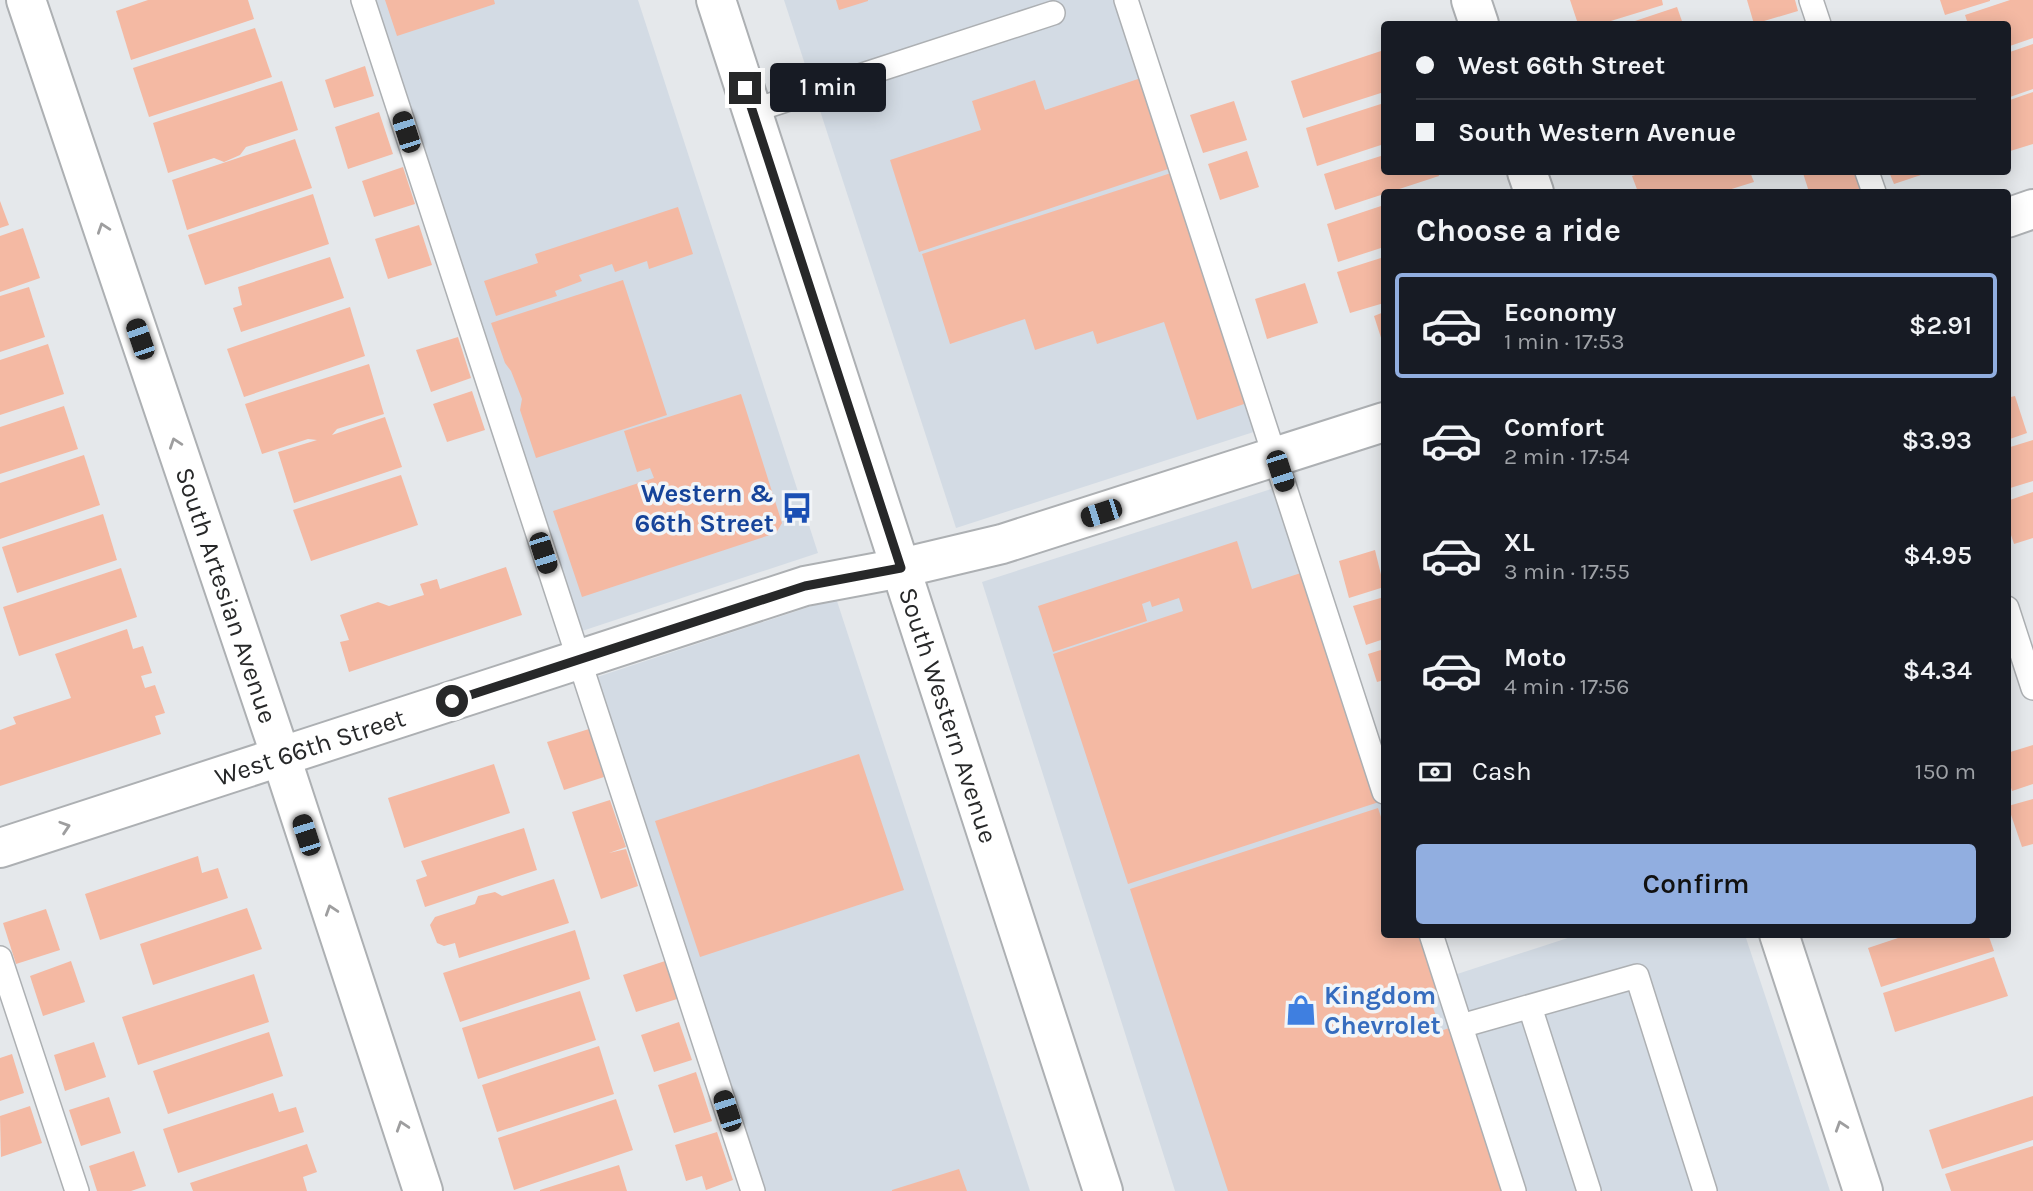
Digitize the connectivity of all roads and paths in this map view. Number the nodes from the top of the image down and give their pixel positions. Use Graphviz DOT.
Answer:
graph roads {
  1 [pos="26,0"];
  2 [pos="363,0"];
  3 [pos="716,0"];
  4 [pos="1126,0"];
  5 [pos="1471,0"];
  6 [pos="1811,0"];
  7 [pos="1053,13"];
  8 [pos="1478,21"];
  9 [pos="1818,21"];
  10 [pos="752,111"];
  11 [pos="2033,209"];
  12 [pos="2011,217"];
  13 [pos="1381,423"];
  14 [pos="1275,458"];
  15 [pos="901,568"];
  16 [pos="2011,620"];
  17 [pos="578,660"];
  18 [pos="2033,688"];
  19 [pos="281,757"];
  20 [pos="1381,783"];
  21 [pos="0,848"];
  22 [pos="1432,938"];
  23 [pos="1780,938"];
  24 [pos="0,958"];
  25 [pos="1530,1007"];
  26 [pos="1461,1026"];
  27 [pos="76,1191"];
  28 [pos="423,1191"];
  29 [pos="753,1191"];
  30 [pos="1104,1191"];
  31 [pos="1514,1191"];
  32 [pos="1589,1191"];
  33 [pos="1705,1191"];
  34 [pos="1863,1191"];
  19 -- 1 [label="street, South Artesian Avenue, one-way"];
  2 -- 17 [label="lane"];
  3 -- 10 [label="street, South Western Avenue"];
  4 -- 14 [label="lane"];
  5 -- 8 [label="street"];
  6 -- 9 [label="lane"];
  7 -- 10 [label="lane"];
  10 -- 15 [label="street, South Western Avenue"];
  11 -- 12 [label="street"];
  13 -- 14 [label="street, West 66th Street"];
  14 -- 15 [label="street, West 66th Street"];
  14 -- 20 [label="lane"];
  15 -- 17 [label="street, West 66th Street"];
  15 -- 30 [label="street, South Western Avenue"];
  16 -- 18 [label="lane"];
  17 -- 19 [label="street, West 66th Street"];
  17 -- 29 [label="lane"];
  21 -- 19 [label="street, West 66th Street, one-way"];
  28 -- 19 [label="street, South Artesian Avenue, one-way"];
  22 -- 26 [label="lane"];
  34 -- 23 [label="street, one-way"];
  24 -- 27 [label="lane"];
  25 -- 26 [label="lane"];
  25 -- 32 [label="lane"];
  25 -- 33 [label="lane"];
  26 -- 31 [label="lane"];
}
